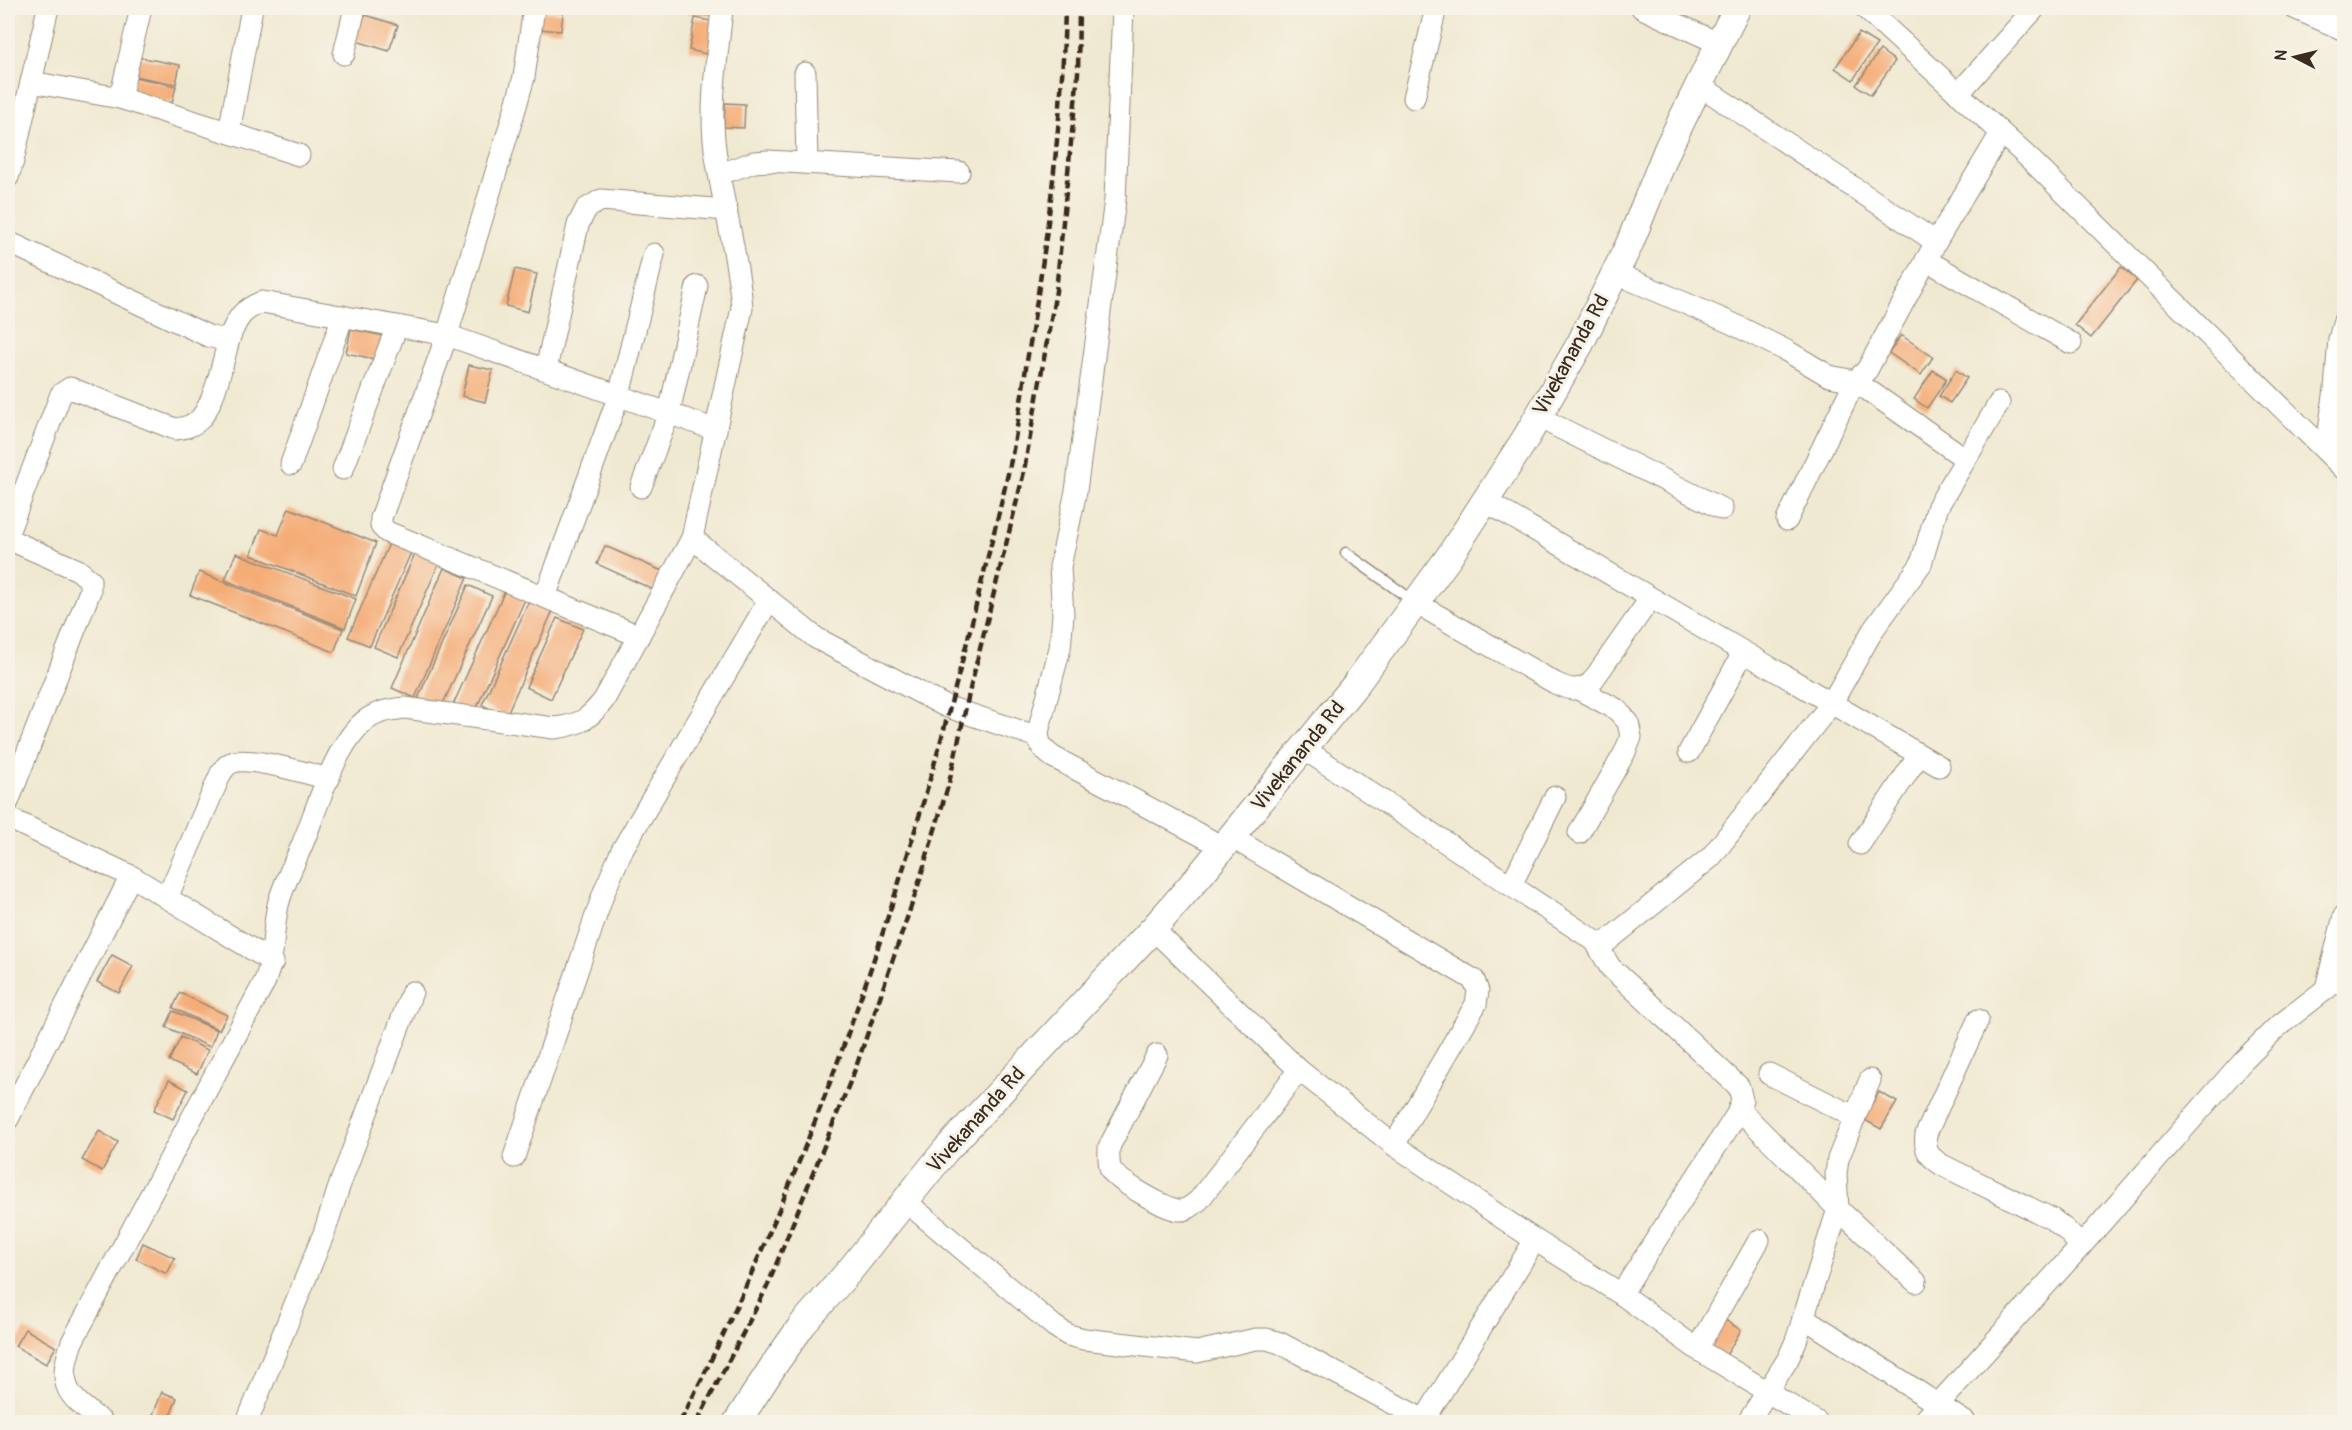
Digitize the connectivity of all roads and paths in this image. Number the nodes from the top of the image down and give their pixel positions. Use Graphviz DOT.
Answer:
graph roads {
  1 [pos="48,8"];
  2 [pos="141,8"];
  3 [pos="252,8"];
  4 [pos="355,8"];
  5 [pos="534,8"];
  6 [pos="722,8"];
  7 [pos="1123,8"];
  8 [pos="1436,8"];
  9 [pos="1642,8"];
  10 [pos="1737,8"];
  11 [pos="2035,8"];
  12 [pos="2294,8"];
  13 [pos="1868,9"];
  14 [pos="2344,30"];
  15 [pos="1720,44"];
  16 [pos="344,54"];
  17 [pos="805,73"];
  18 [pos="31,82"];
  19 [pos="1699,85"];
  20 [pos="1958,94"];
  21 [pos="120,98"];
  22 [pos="1414,98"];
  23 [pos="229,132"];
  24 [pos="2001,133"];
  25 [pos="299,155"];
  26 [pos="807,163"];
  27 [pos="959,172"];
  28 [pos="720,174"];
  29 [pos="8,177"];
  30 [pos="727,210"];
  31 [pos="8,242"];
  32 [pos="1936,242"];
  33 [pos="654,254"];
  34 [pos="1926,260"];
  35 [pos="1615,273"];
  36 [pos="697,286"];
  37 [pos="343,316"];
  38 [pos="2344,321"];
  39 [pos="397,326"];
  40 [pos="447,335"];
  41 [pos="230,336"];
  42 [pos="2071,343"];
  43 [pos="546,369"];
  44 [pos="1856,381"];
  45 [pos="619,395"];
  46 [pos="1999,403"];
  47 [pos="669,413"];
  48 [pos="1538,417"];
  49 [pos="716,430"];
  50 [pos="2326,451"];
  51 [pos="1966,459"];
  52 [pos="291,464"];
  53 [pos="343,469"];
  54 [pos="2344,469"];
  55 [pos="641,487"];
  56 [pos="1485,501"];
  57 [pos="1722,509"];
  58 [pos="1787,520"];
  59 [pos="8,532"];
  60 [pos="692,538"];
  61 [pos="8,539"];
  62 [pos="1346,553"];
  63 [pos="544,597"];
  64 [pos="1650,599"];
  65 [pos="769,600"];
  66 [pos="1416,603"];
  67 [pos="639,636"];
  68 [pos="1743,653"];
  69 [pos="1580,690"];
  70 [pos="1831,704"];
  71 [pos="1038,737"];
  72 [pos="1304,749"];
  73 [pos="1689,752"];
  74 [pos="1919,755"];
  75 [pos="1940,766"];
  76 [pos="329,779"];
  77 [pos="1555,797"];
  78 [pos="8,802"];
  79 [pos="8,818"];
  80 [pos="1579,833"];
  81 [pos="1227,842"];
  82 [pos="1860,844"];
  83 [pos="131,876"];
  84 [pos="1511,885"];
  85 [pos="167,898"];
  86 [pos="2344,916"];
  87 [pos="1154,929"];
  88 [pos="1599,948"];
  89 [pos="273,962"];
  90 [pos="2344,975"];
  91 [pos="2326,988"];
  92 [pos="412,992"];
  93 [pos="1978,1020"];
  94 [pos="1157,1055"];
  95 [pos="1299,1070"];
  96 [pos="1769,1074"];
  97 [pos="1870,1080"];
  98 [pos="1739,1109"];
  99 [pos="1856,1117"];
  100 [pos="8,1119"];
  101 [pos="1394,1145"];
  102 [pos="514,1156"];
  103 [pos="905,1201"];
  104 [pos="1838,1209"];
  105 [pos="1534,1240"];
  106 [pos="1759,1240"];
  107 [pos="2081,1246"];
  108 [pos="1916,1282"];
  109 [pos="1622,1294"];
  110 [pos="1803,1317"];
  111 [pos="1697,1349"];
  112 [pos="1768,1392"];
  113 [pos="1938,1405"];
  114 [pos="1424,1421"];
  115 [pos="102,1422"];
  116 [pos="247,1422"];
  117 [pos="737,1422"];
  118 [pos="1748,1422"];
  119 [pos="1817,1422"];
  120 [pos="1922,1422"];
  121 [pos="1965,1422"];
  1 -- 18 [label="street"];
  2 -- 21 [label="street"];
  3 -- 23 [label="street"];
  4 -- 16 [label="street"];
  5 -- 40 [label="street"];
  6 -- 28 [label="street"];
  7 -- 71 [label="street"];
  8 -- 22 [label="street"];
  9 -- 15 [label="street"];
  10 -- 15 [label="street, Vivekananda Rd"];
  11 -- 20 [label="street"];
  12 -- 14 [label="street"];
  13 -- 20 [label="street"];
  15 -- 19 [label="street, Vivekananda Rd"];
  17 -- 26 [label="street"];
  18 -- 21 [label="street"];
  18 -- 29 [label="street"];
  19 -- 32 [label="street"];
  19 -- 35 [label="street, Vivekananda Rd"];
  20 -- 24 [label="street"];
  21 -- 23 [label="street"];
  23 -- 25 [label="street"];
  24 -- 32 [label="street"];
  24 -- 50 [label="street"];
  26 -- 27 [label="street"];
  26 -- 28 [label="street"];
  28 -- 30 [label="street"];
  30 -- 43 [label="street"];
  30 -- 49 [label="street"];
  31 -- 41 [label="street"];
  32 -- 34 [label="street"];
  33 -- 45 [label="street"];
  34 -- 42 [label="street"];
  34 -- 44 [label="street"];
  35 -- 44 [label="street"];
  35 -- 48 [label="street, Vivekananda Rd"];
  36 -- 47 [label="street"];
  37 -- 39 [label="street"];
  37 -- 41 [label="street"];
  37 -- 52 [label="street"];
  38 -- 50 [label="street"];
  39 -- 40 [label="street"];
  39 -- 53 [label="street"];
  40 -- 43 [label="street"];
  40 -- 63 [label="street"];
  41 -- 59 [label="street"];
  43 -- 45 [label="street"];
  44 -- 51 [label="street"];
  44 -- 58 [label="street"];
  45 -- 47 [label="street"];
  45 -- 63 [label="street"];
  46 -- 51 [label="street"];
  47 -- 49 [label="street"];
  47 -- 55 [label="street"];
  48 -- 56 [label="street, Vivekananda Rd"];
  48 -- 57 [label="street"];
  49 -- 60 [label="street"];
  50 -- 54 [label="street"];
  51 -- 70 [label="street"];
  56 -- 64 [label="street"];
  56 -- 66 [label="street, Vivekananda Rd"];
  60 -- 65 [label="street"];
  60 -- 67 [label="street"];
  61 -- 78 [label="street"];
  62 -- 66 [label="lane"];
  63 -- 67 [label="street"];
  64 -- 68 [label="street"];
  64 -- 69 [label="street"];
  65 -- 71 [label="street"];
  65 -- 102 [label="street"];
  66 -- 69 [label="street"];
  66 -- 72 [label="street, Vivekananda Rd"];
  67 -- 76 [label="street"];
  68 -- 70 [label="street"];
  68 -- 73 [label="street"];
  69 -- 80 [label="street"];
  70 -- 74 [label="street"];
  70 -- 88 [label="street"];
  71 -- 81 [label="street"];
  72 -- 81 [label="street, Vivekananda Rd"];
  72 -- 84 [label="street"];
  74 -- 75 [label="street"];
  74 -- 82 [label="street"];
  76 -- 85 [label="street"];
  76 -- 89 [label="street"];
  77 -- 84 [label="street"];
  79 -- 83 [label="street"];
  81 -- 87 [label="street, Vivekananda Rd"];
  81 -- 101 [label="street"];
  83 -- 85 [label="street"];
  83 -- 100 [label="street"];
  84 -- 88 [label="street"];
  85 -- 89 [label="street"];
  86 -- 91 [label="street"];
  87 -- 95 [label="street"];
  87 -- 103 [label="street, Vivekananda Rd"];
  88 -- 98 [label="street"];
  89 -- 115 [label="street"];
  90 -- 91 [label="street"];
  91 -- 107 [label="street"];
  92 -- 116 [label="street"];
  93 -- 107 [label="street"];
  94 -- 95 [label="street"];
  95 -- 101 [label="street"];
  96 -- 99 [label="street"];
  97 -- 99 [label="street"];
  98 -- 104 [label="street"];
  98 -- 109 [label="street"];
  99 -- 104 [label="street"];
  101 -- 105 [label="street"];
  103 -- 114 [label="street"];
  103 -- 117 [label="street, Vivekananda Rd"];
  104 -- 108 [label="street"];
  104 -- 110 [label="street"];
  105 -- 109 [label="street"];
  105 -- 114 [label="street"];
  106 -- 111 [label="street"];
  107 -- 113 [label="street"];
  109 -- 111 [label="street"];
  110 -- 112 [label="street"];
  110 -- 113 [label="street"];
  111 -- 112 [label="street"];
  112 -- 118 [label="street"];
  112 -- 119 [label="street"];
  113 -- 120 [label="street"];
  113 -- 121 [label="street"];
}
